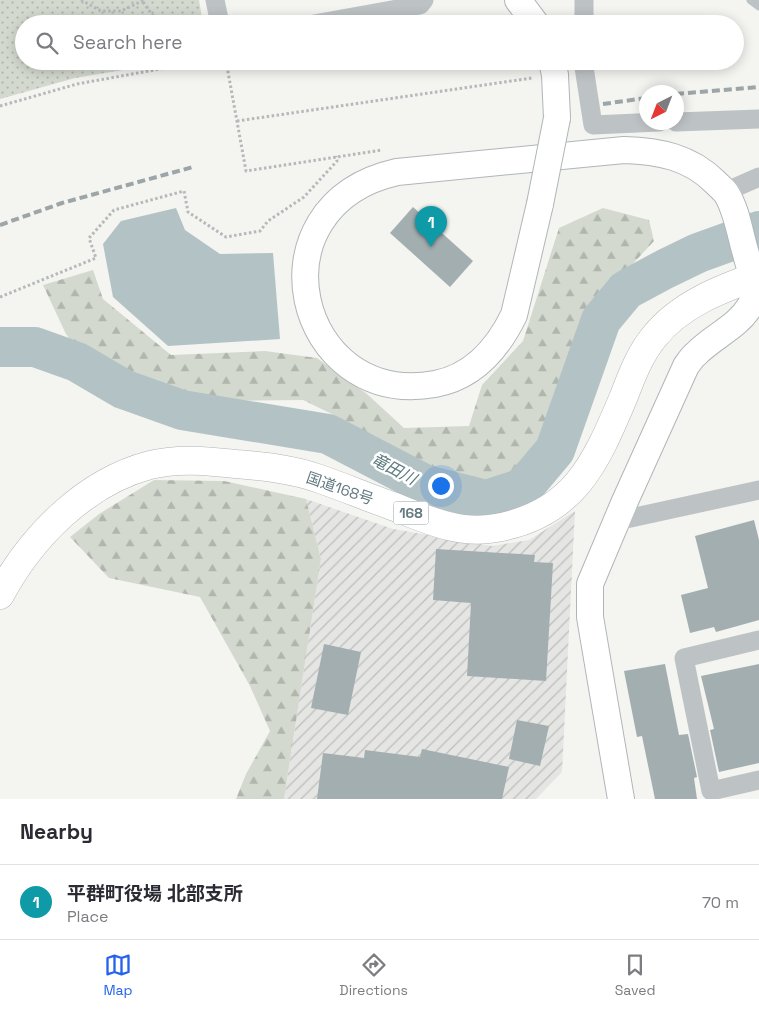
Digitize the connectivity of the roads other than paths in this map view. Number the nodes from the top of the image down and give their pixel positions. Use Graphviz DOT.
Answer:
graph roads {
  1 [pos="215,0"];
  2 [pos="424,0"];
  3 [pos="518,0"];
  4 [pos="584,0"];
  5 [pos="751,0"];
  6 [pos="759,6"];
  7 [pos="218,15"];
  8 [pos="367,15"];
  9 [pos="529,15"];
  10 [pos="584,15"];
  11 [pos="554,70"];
  12 [pos="585,70"];
  13 [pos="759,119"];
  14 [pos="684,122"];
  15 [pos="639,123"];
  16 [pos="549,157"];
  17 [pos="549,157"];
  18 [pos="549,157"];
  19 [pos="549,157"];
  20 [pos="759,177"];
  21 [pos="729,199"];
  22 [pos="753,270"];
  23 [pos="759,490"];
  24 [pos="616,520"];
  25 [pos="0,595"];
  26 [pos="759,640"];
  27 [pos="759,780"];
  28 [pos="621,799"];
  1 -- 7 [label="street"];
  2 -- 8 [label="street"];
  3 -- 9 [label="street"];
  4 -- 10 [label="street"];
  5 -- 6 [label="lane"];
  11 -- 16 [label="street, bridge"];
  12 -- 15 [label="street"];
  13 -- 14 [label="street"];
  17 -- 18 [label="street, bridge"];
  19 -- 21 [label="street, bridge"];
  20 -- 21 [label="street"];
  21 -- 22 [label="street"];
  22 -- 24 [label="street"];
  22 -- 25 [label="highway, 国道168号 / 168"];
  23 -- 24 [label="street"];
  24 -- 28 [label="street"];
  26 -- 27 [label="street"];
}
